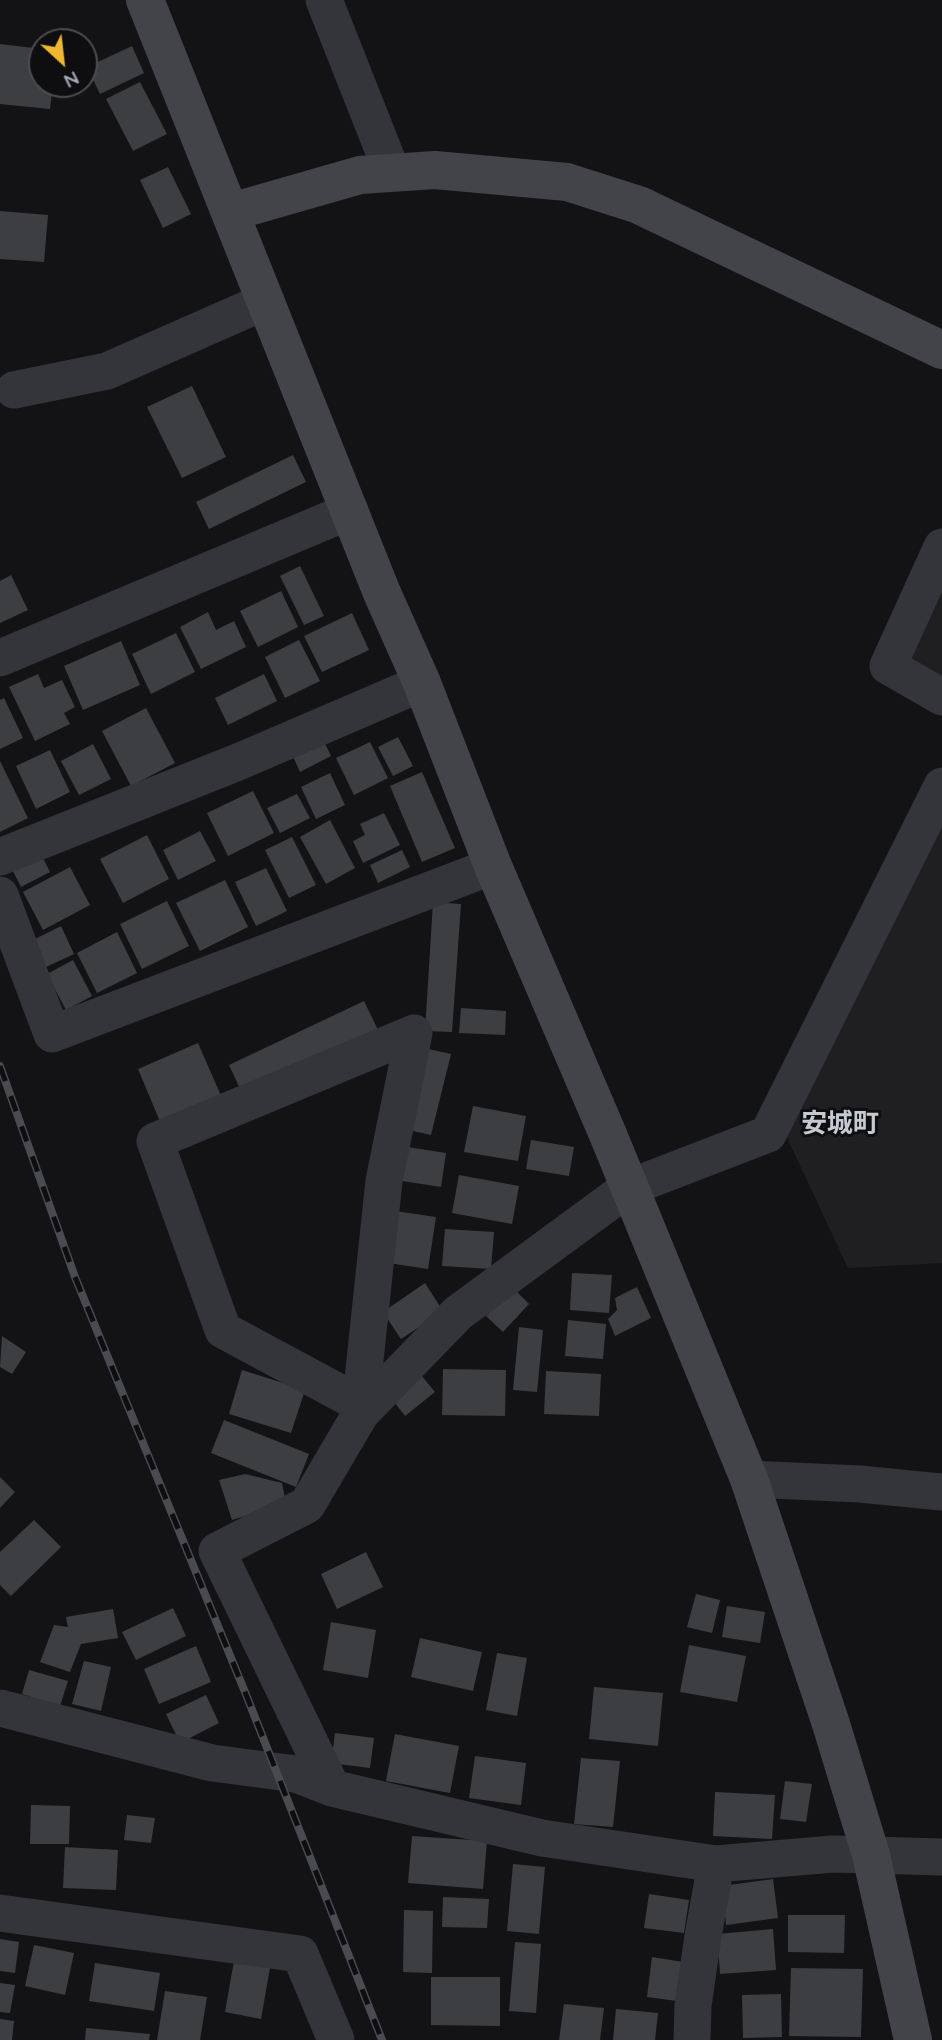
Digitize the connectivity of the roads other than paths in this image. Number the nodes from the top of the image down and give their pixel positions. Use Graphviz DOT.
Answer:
graph roads {
  1 [pos="145,0"];
  2 [pos="324,0"];
  3 [pos="392,173"];
  4 [pos="231,212"];
  5 [pos="266,302"];
  6 [pos="942,350"];
  7 [pos="14,390"];
  8 [pos="350,510"];
  9 [pos="942,547"];
  10 [pos="0,658"];
  11 [pos="422,683"];
  12 [pos="942,697"];
  13 [pos="942,786"];
  14 [pos="0,857"];
  15 [pos="493,866"];
  16 [pos="0,895"];
  17 [pos="628,1188"];
  18 [pos="358,1407"];
  19 [pos="749,1479"];
  20 [pos="942,1492"];
  21 [pos="0,1708"];
  22 [pos="332,1788"];
  23 [pos="872,1855"];
  24 [pos="942,1857"];
  25 [pos="716,1864"];
  26 [pos="0,1913"];
  27 [pos="336,2040"];
  28 [pos="692,2040"];
  29 [pos="913,2040"];
  1 -- 4 [label="street"];
  2 -- 3 [label="street"];
  3 -- 4 [label="street"];
  3 -- 6 [label="street"];
  4 -- 5 [label="street"];
  5 -- 7 [label="street"];
  5 -- 8 [label="street"];
  8 -- 10 [label="street"];
  8 -- 11 [label="street"];
  9 -- 12 [label="street"];
  11 -- 14 [label="street"];
  11 -- 15 [label="street"];
  13 -- 17 [label="street"];
  15 -- 16 [label="street"];
  15 -- 17 [label="street"];
  17 -- 18 [label="street"];
  17 -- 19 [label="street"];
  18 -- 18 [label="street"];
  18 -- 22 [label="street"];
  19 -- 20 [label="street"];
  19 -- 23 [label="street"];
  21 -- 22 [label="street"];
  22 -- 25 [label="street"];
  23 -- 24 [label="street"];
  23 -- 25 [label="street"];
  23 -- 29 [label="street"];
  25 -- 28 [label="street"];
  26 -- 27 [label="street"];
}
